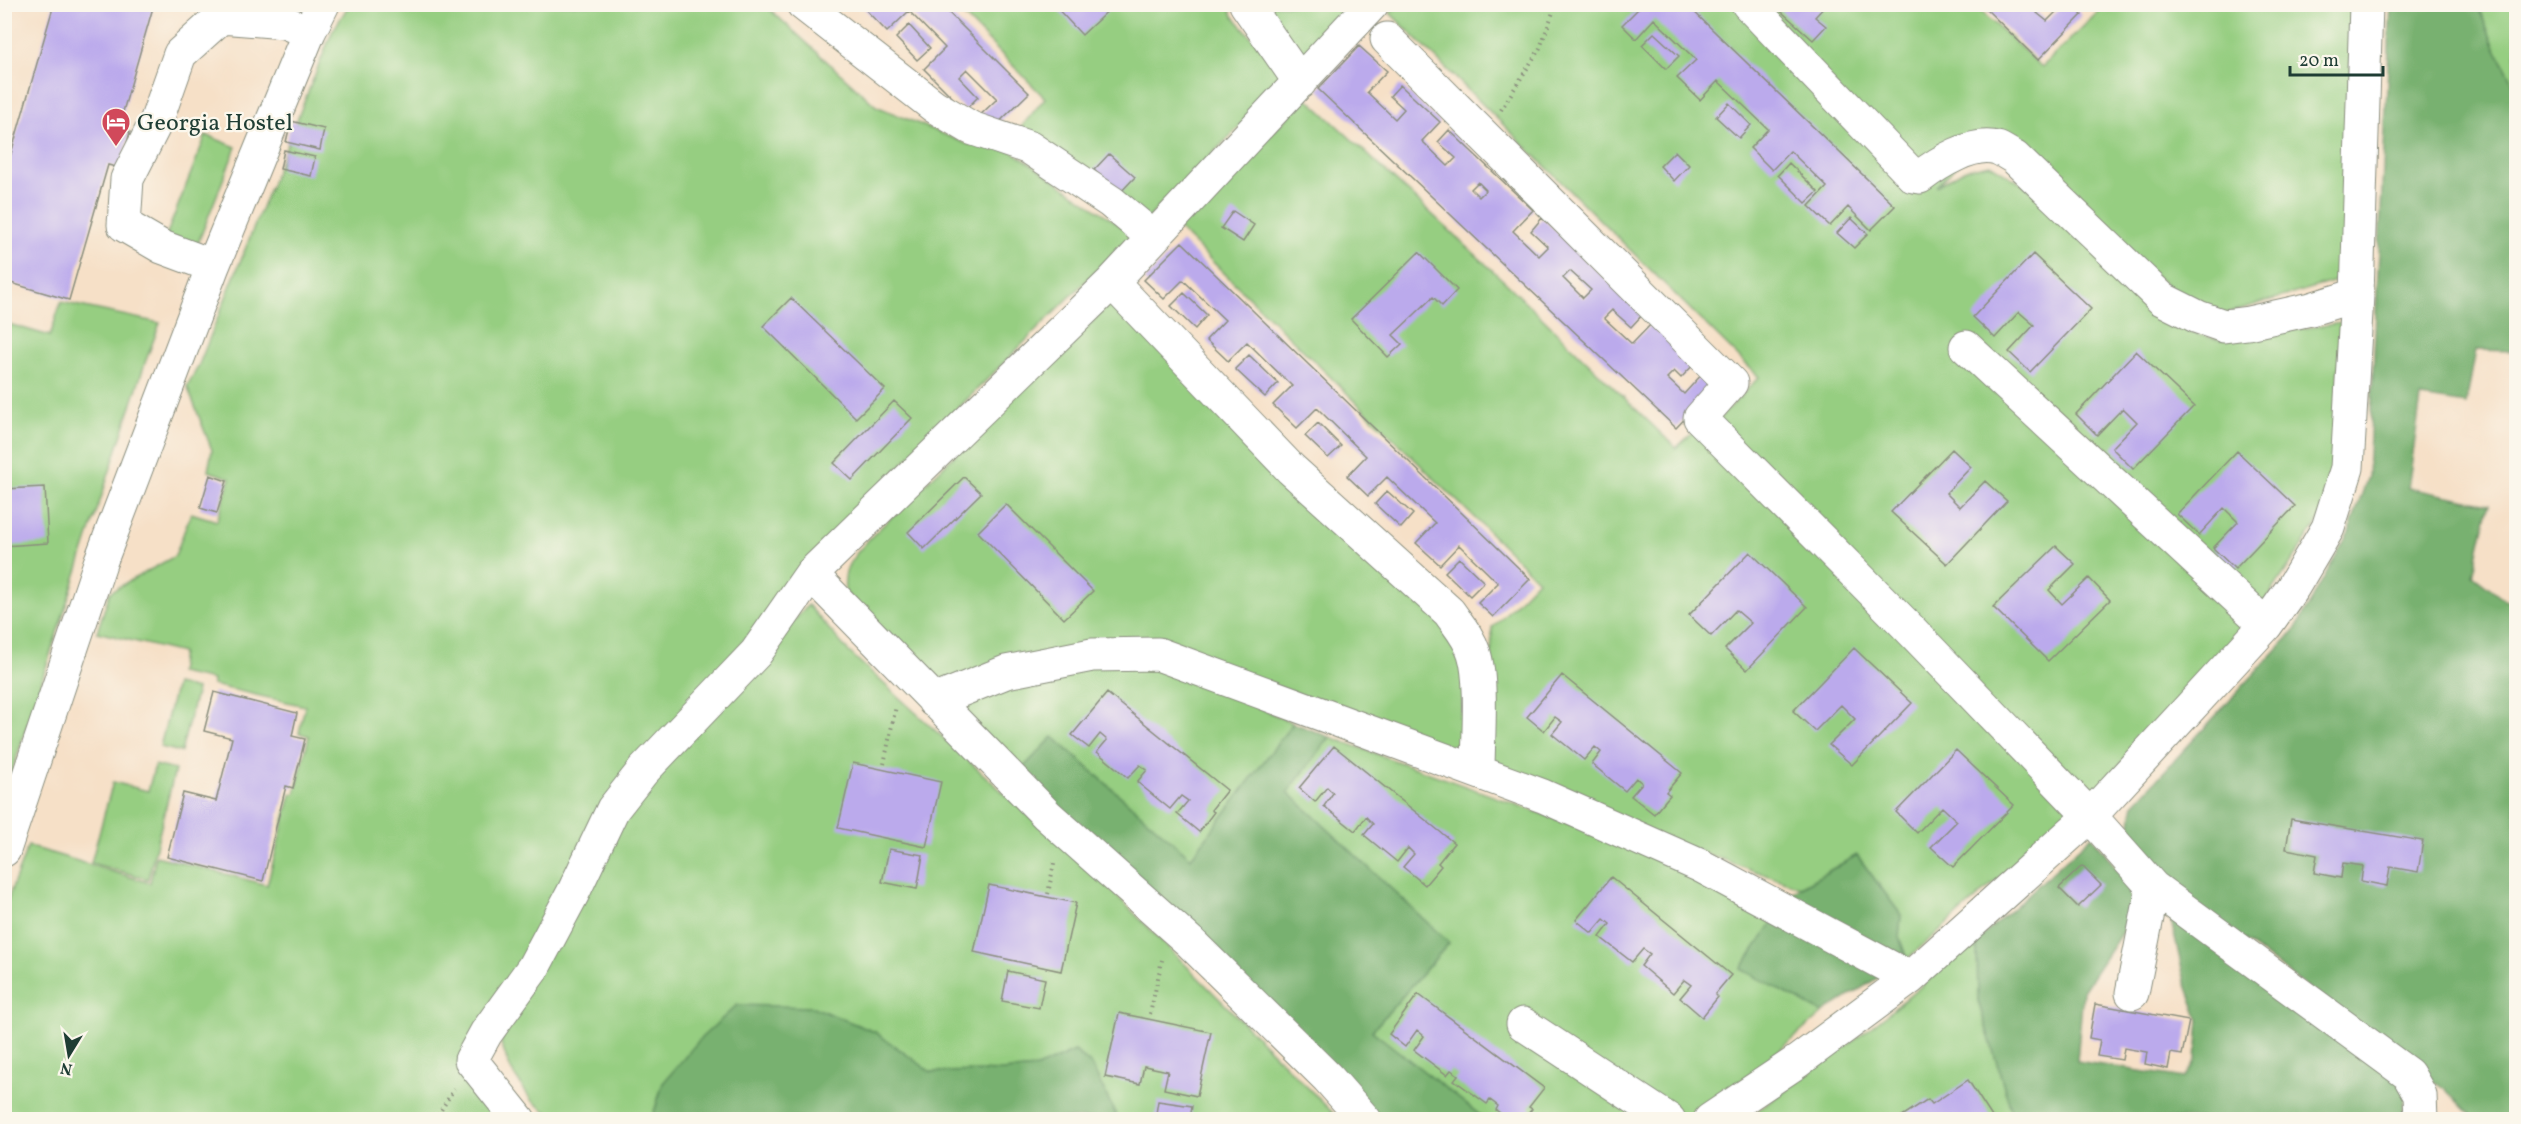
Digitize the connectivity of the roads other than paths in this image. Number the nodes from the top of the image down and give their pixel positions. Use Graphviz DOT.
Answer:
graph roads {
  1 [pos="803,4"];
  2 [pos="1246,4"];
  3 [pos="1372,4"];
  4 [pos="1748,4"];
  5 [pos="2366,4"];
  6 [pos="316,18"];
  7 [pos="1387,39"];
  8 [pos="1300,82"];
  9 [pos="1153,237"];
  10 [pos="213,266"];
  11 [pos="1112,282"];
  12 [pos="2357,294"];
  13 [pos="1966,347"];
  14 [pos="811,574"];
  15 [pos="2266,625"];
  16 [pos="934,701"];
  17 [pos="1478,771"];
  18 [pos="2090,816"];
  19 [pos="4,850"];
  20 [pos="2153,887"];
  21 [pos="1910,978"];
  22 [pos="2133,993"];
  23 [pos="1523,1023"];
  24 [pos="519,1119"];
  25 [pos="1365,1119"];
  26 [pos="1669,1119"];
  27 [pos="1710,1119"];
  28 [pos="2421,1119"];
  1 -- 9 [label="street"];
  2 -- 8 [label="street"];
  3 -- 8 [label="street"];
  4 -- 12 [label="street"];
  5 -- 12 [label="street"];
  6 -- 10 [label="street"];
  6 -- 10 [label="street"];
  7 -- 18 [label="street"];
  8 -- 9 [label="street"];
  9 -- 11 [label="street"];
  10 -- 19 [label="street"];
  11 -- 14 [label="street"];
  11 -- 17 [label="street"];
  12 -- 15 [label="street"];
  13 -- 15 [label="street"];
  14 -- 16 [label="street"];
  14 -- 24 [label="street"];
  15 -- 18 [label="street"];
  16 -- 17 [label="street"];
  16 -- 25 [label="street"];
  17 -- 21 [label="street"];
  18 -- 20 [label="street"];
  18 -- 21 [label="street"];
  20 -- 22 [label="street"];
  20 -- 28 [label="street"];
  21 -- 27 [label="street"];
  23 -- 26 [label="street"];
}
